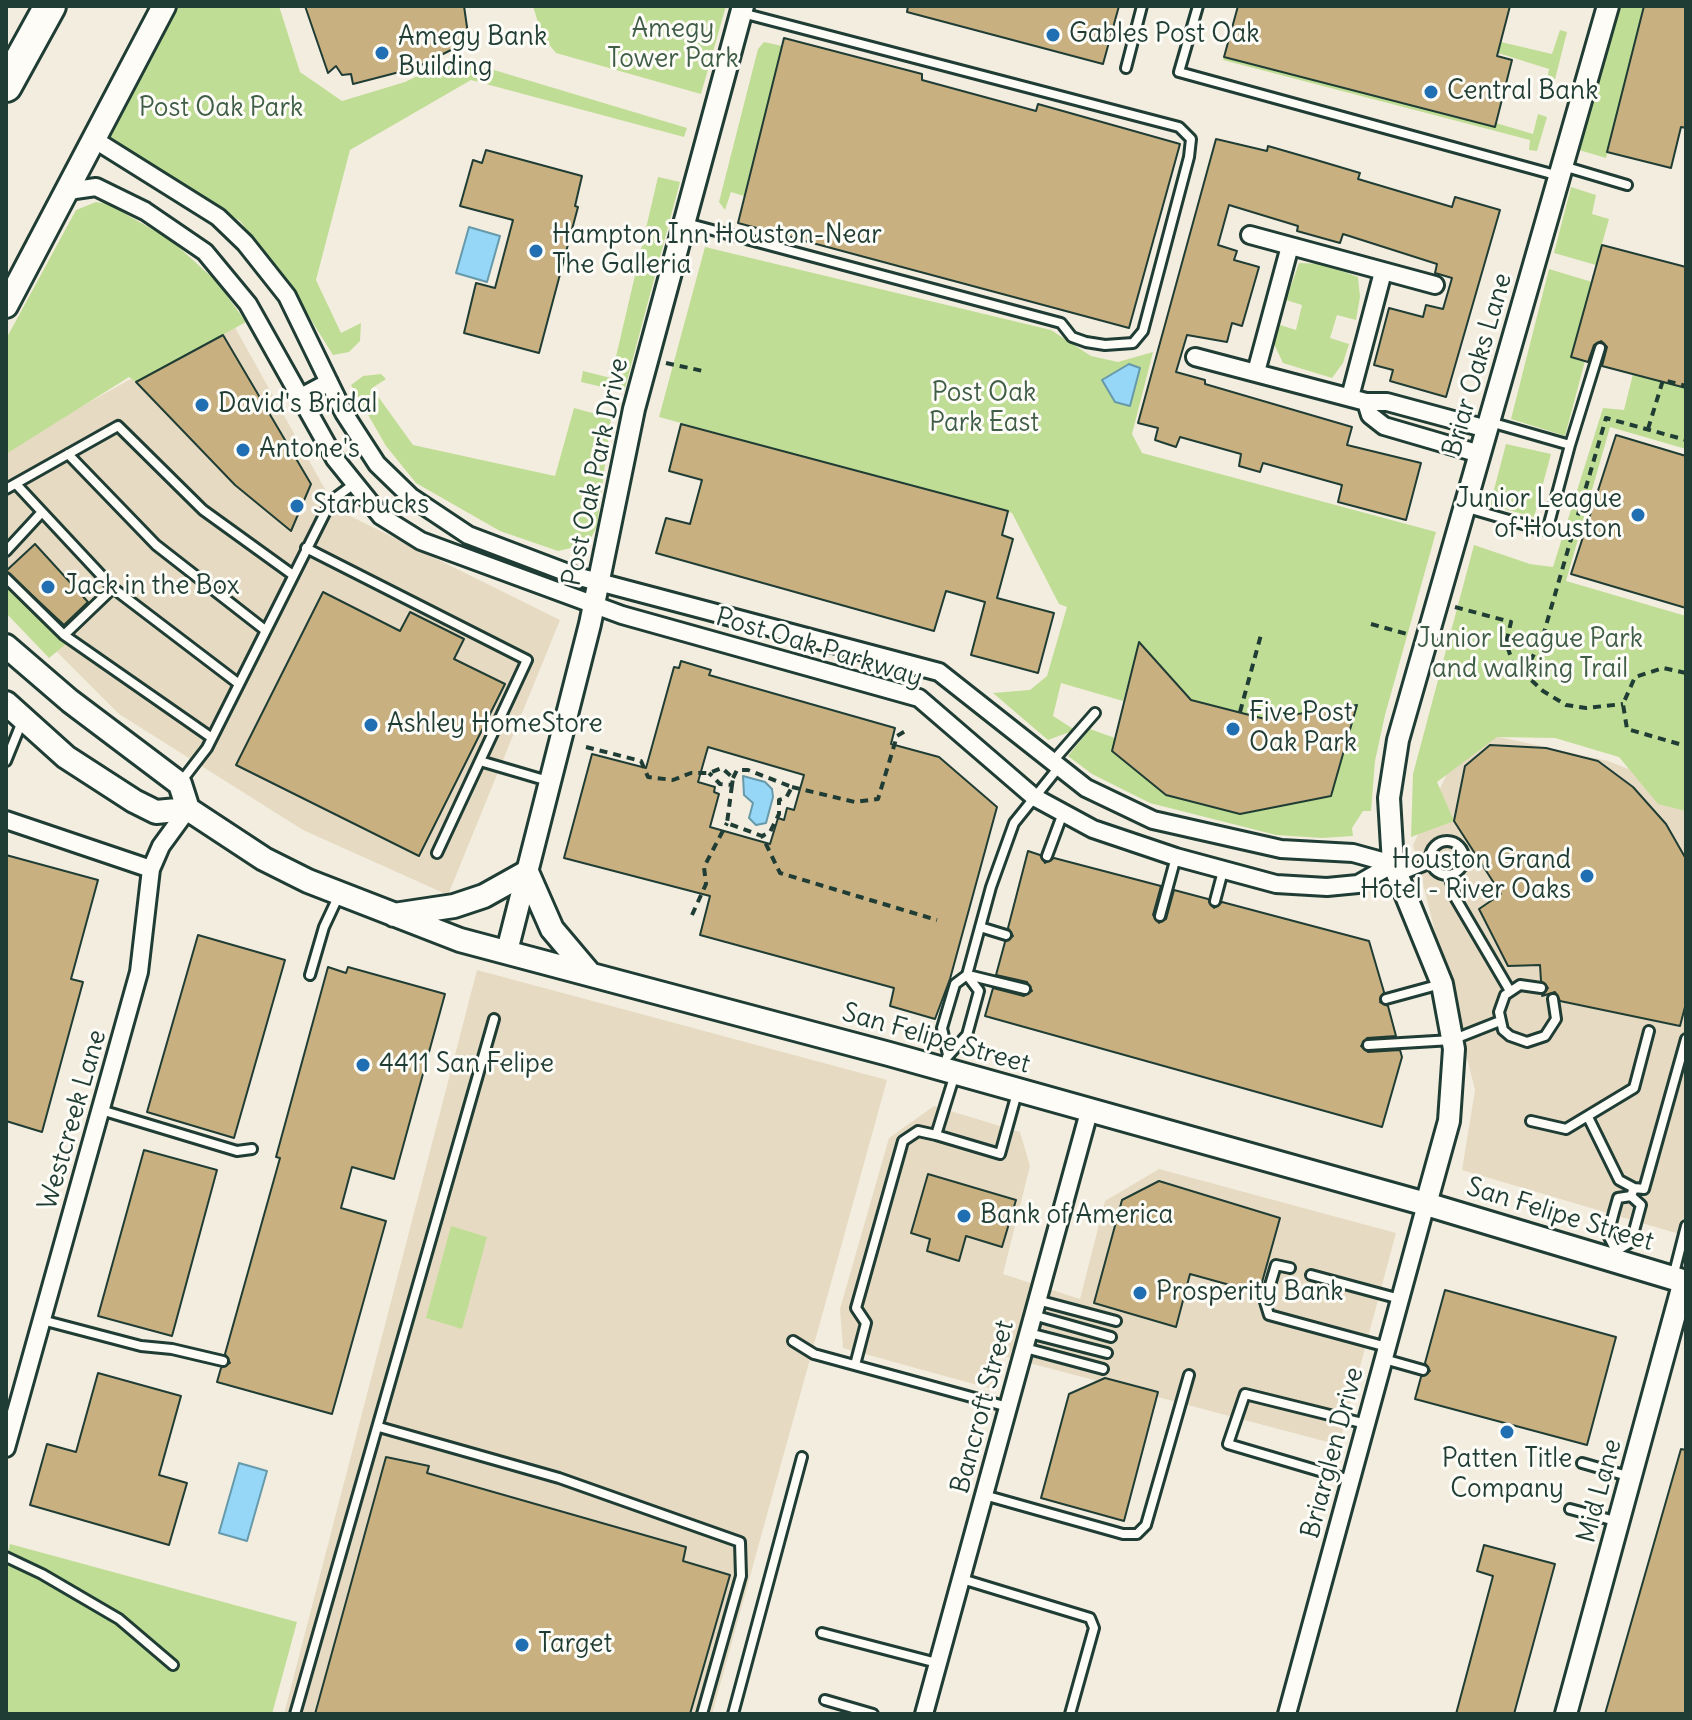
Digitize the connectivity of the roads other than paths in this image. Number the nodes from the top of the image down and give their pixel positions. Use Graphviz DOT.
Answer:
graph roads {
  1 [pos="50,6"];
  2 [pos="164,6"];
  3 [pos="1198,6"];
  4 [pos="1608,6"];
  5 [pos="1140,7"];
  6 [pos="742,9"];
  7 [pos="1126,68"];
  8 [pos="6,86"];
  9 [pos="95,140"];
  10 [pos="1560,171"];
  11 [pos="1627,185"];
  12 [pos="68,191"];
  13 [pos="684,222"];
  14 [pos="1250,235"];
  15 [pos="1290,246"];
  16 [pos="1383,272"];
  17 [pos="1435,285"];
  18 [pos="6,306"];
  19 [pos="1600,348"];
  20 [pos="1195,357"];
  21 [pos="1256,372"];
  22 [pos="329,382"];
  23 [pos="299,398"];
  24 [pos="1358,399"];
  25 [pos="1488,425"];
  26 [pos="1570,445"];
  27 [pos="68,454"];
  28 [pos="1480,454"];
  29 [pos="16,484"];
  30 [pos="354,484"];
  31 [pos="6,489"];
  32 [pos="1464,507"];
  33 [pos="42,512"];
  34 [pos="306,548"];
  35 [pos="6,551"];
  36 [pos="293,575"];
  37 [pos="6,578"];
  38 [pos="600,582"];
  39 [pos="113,588"];
  40 [pos="594,606"];
  41 [pos="265,630"];
  42 [pos="64,635"];
  43 [pos="6,646"];
  44 [pos="239,684"];
  45 [pos="6,703"];
  46 [pos="1095,713"];
  47 [pos="23,718"];
  48 [pos="212,738"];
  49 [pos="6,761"];
  50 [pos="480,761"];
  51 [pos="1056,765"];
  52 [pos="549,781"];
  53 [pos="180,784"];
  54 [pos="1034,797"];
  55 [pos="188,809"];
  56 [pos="1063,813"];
  57 [pos="6,820"];
  58 [pos="437,853"];
  59 [pos="1047,856"];
  60 [pos="1176,857"];
  61 [pos="1431,863"];
  62 [pos="151,869"];
  63 [pos="1223,870"];
  64 [pos="1395,871"];
  65 [pos="527,872"];
  66 [pos="1449,875"];
  67 [pos="339,894"];
  68 [pos="1215,901"];
  69 [pos="390,916"];
  70 [pos="1160,916"];
  71 [pos="980,927"];
  72 [pos="1006,935"];
  73 [pos="507,951"];
  74 [pos="590,974"];
  75 [pos="310,975"];
  76 [pos="967,975"];
  77 [pos="1442,984"];
  78 [pos="1541,988"];
  79 [pos="1025,989"];
  80 [pos="1510,991"];
  81 [pos="1386,999"];
  82 [pos="1553,999"];
  83 [pos="494,1019"];
  84 [pos="1500,1021"];
  85 [pos="1649,1031"];
  86 [pos="1686,1039"];
  87 [pos="1452,1040"];
  88 [pos="1368,1045"];
  89 [pos="949,1066"];
  90 [pos="1681,1075"];
  91 [pos="1017,1091"];
  92 [pos="101,1110"];
  93 [pos="1089,1112"];
  94 [pos="1588,1117"];
  95 [pos="1531,1121"];
  96 [pos="936,1135"];
  97 [pos="252,1149"];
  98 [pos="1633,1192"];
  99 [pos="1426,1204"];
  100 [pos="1686,1226"];
  101 [pos="1615,1256"];
  102 [pos="1290,1268"];
  103 [pos="1311,1275"];
  104 [pos="1681,1280"];
  105 [pos="1400,1299"];
  106 [pos="1035,1308"];
  107 [pos="42,1320"];
  108 [pos="1116,1321"];
  109 [pos="1111,1337"];
  110 [pos="1026,1340"];
  111 [pos="793,1341"];
  112 [pos="1107,1353"];
  113 [pos="1385,1353"];
  114 [pos="223,1361"];
  115 [pos="855,1365"];
  116 [pos="1103,1369"];
  117 [pos="1423,1370"];
  118 [pos="1189,1375"];
  119 [pos="1008,1407"];
  120 [pos="1366,1424"];
  121 [pos="379,1427"];
  122 [pos="6,1448"];
  123 [pos="802,1457"];
  124 [pos="1582,1463"];
  125 [pos="1631,1477"];
  126 [pos="1350,1480"];
  127 [pos="984,1495"];
  128 [pos="1570,1509"];
  129 [pos="1619,1522"];
  130 [pos="6,1557"];
  131 [pos="961,1579"];
  132 [pos="822,1633"];
  133 [pos="937,1663"];
  134 [pos="173,1665"];
  135 [pos="825,1700"];
  136 [pos="929,1713"];
  137 [pos="295,1714"];
  138 [pos="702,1714"];
  139 [pos="733,1714"];
  140 [pos="873,1714"];
  141 [pos="1070,1714"];
  142 [pos="1287,1714"];
  143 [pos="1566,1714"];
  1 -- 8 [label="highway"];
  2 -- 9 [label="main road"];
  3 -- 10 [label="lane"];
  4 -- 10 [label="street, Briar Oaks Lane"];
  5 -- 7 [label="lane"];
  6 -- 13 [label="street, Post Oak Park Drive"];
  6 -- 13 [label="lane"];
  9 -- 12 [label="main road"];
  9 -- 22 [label="street, Post Oak Parkway"];
  10 -- 11 [label="lane"];
  10 -- 25 [label="street, Briar Oaks Lane"];
  12 -- 18 [label="main road"];
  12 -- 23 [label="street, Post Oak Parkway"];
  13 -- 38 [label="street, Post Oak Park Drive"];
  14 -- 15 [label="street"];
  15 -- 16 [label="street"];
  15 -- 21 [label="street"];
  16 -- 17 [label="street"];
  16 -- 24 [label="street"];
  19 -- 26 [label="lane"];
  20 -- 21 [label="street"];
  21 -- 24 [label="street"];
  22 -- 23 [label="street"];
  22 -- 38 [label="street, Post Oak Parkway"];
  23 -- 30 [label="street, Post Oak Parkway"];
  24 -- 25 [label="street"];
  24 -- 28 [label="street"];
  25 -- 26 [label="lane"];
  25 -- 28 [label="street, Briar Oaks Lane"];
  26 -- 32 [label="lane"];
  27 -- 29 [label="lane"];
  27 -- 36 [label="lane"];
  27 -- 41 [label="lane"];
  28 -- 32 [label="street, Briar Oaks Lane"];
  29 -- 31 [label="lane"];
  29 -- 33 [label="lane"];
  30 -- 34 [label="lane"];
  30 -- 40 [label="street, Post Oak Parkway"];
  32 -- 64 [label="street, Briar Oaks Lane"];
  33 -- 35 [label="lane"];
  33 -- 39 [label="lane"];
  34 -- 36 [label="lane"];
  34 -- 50 [label="lane"];
  36 -- 41 [label="lane"];
  37 -- 42 [label="lane"];
  38 -- 40 [label="street, Post Oak Park Drive"];
  38 -- 51 [label="street, Post Oak Parkway"];
  39 -- 42 [label="lane"];
  39 -- 44 [label="lane"];
  40 -- 52 [label="street, Post Oak Park Drive"];
  40 -- 54 [label="street, Post Oak Parkway"];
  41 -- 44 [label="lane"];
  42 -- 48 [label="lane"];
  43 -- 53 [label="main road"];
  44 -- 48 [label="lane"];
  45 -- 47 [label="main road"];
  46 -- 51 [label="lane"];
  47 -- 49 [label="lane"];
  47 -- 55 [label="main road"];
  48 -- 53 [label="lane"];
  50 -- 52 [label="lane"];
  50 -- 58 [label="lane"];
  51 -- 54 [label="lane"];
  51 -- 64 [label="street, Post Oak Parkway"];
  52 -- 65 [label="street, Post Oak Park Drive"];
  53 -- 55 [label="main road"];
  54 -- 56 [label="street, Post Oak Parkway"];
  54 -- 71 [label="lane"];
  55 -- 62 [label="street, Westcreek Lane"];
  55 -- 67 [label="main road, San Felipe Street"];
  56 -- 59 [label="lane"];
  56 -- 60 [label="street, Post Oak Parkway"];
  57 -- 62 [label="street"];
  60 -- 63 [label="street, Post Oak Parkway"];
  60 -- 70 [label="lane"];
  61 -- 64 [label="lane"];
  61 -- 66 [label="lane"];
  61 -- 66 [label="lane"];
  62 -- 92 [label="street, Westcreek Lane"];
  63 -- 64 [label="street, Post Oak Parkway"];
  63 -- 68 [label="lane"];
  64 -- 77 [label="street, Briar Oaks Lane"];
  65 -- 69 [label="main road"];
  65 -- 73 [label="street, Post Oak Park Drive"];
  65 -- 74 [label="main road"];
  66 -- 80 [label="lane"];
  67 -- 69 [label="main road, San Felipe Street"];
  67 -- 75 [label="lane"];
  69 -- 73 [label="main road, San Felipe Street"];
  71 -- 72 [label="lane"];
  71 -- 76 [label="lane"];
  73 -- 74 [label="main road, San Felipe Street"];
  74 -- 89 [label="main road, San Felipe Street"];
  76 -- 79 [label="lane"];
  76 -- 89 [label="lane"];
  76 -- 89 [label="lane"];
  77 -- 81 [label="lane"];
  77 -- 87 [label="street, Briar Oaks Lane"];
  78 -- 80 [label="lane"];
  80 -- 84 [label="lane"];
  82 -- 84 [label="lane"];
  83 -- 121 [label="lane"];
  84 -- 87 [label="lane"];
  85 -- 94 [label="lane"];
  86 -- 90 [label="lane"];
  87 -- 88 [label="lane"];
  87 -- 99 [label="street, Briar Oaks Lane"];
  89 -- 91 [label="main road, San Felipe Street"];
  89 -- 96 [label="lane"];
  90 -- 98 [label="lane"];
  91 -- 93 [label="main road, San Felipe Street"];
  91 -- 96 [label="lane"];
  92 -- 97 [label="lane"];
  92 -- 107 [label="street, Westcreek Lane"];
  93 -- 99 [label="main road, San Felipe Street"];
  93 -- 106 [label="street, Bancroft Street"];
  94 -- 95 [label="lane"];
  94 -- 98 [label="lane"];
  96 -- 115 [label="lane"];
  98 -- 101 [label="lane"];
  98 -- 101 [label="lane"];
  99 -- 101 [label="main road, San Felipe Street"];
  99 -- 105 [label="street, Briarglen Drive"];
  100 -- 104 [label="lane"];
  101 -- 104 [label="main road, San Felipe Street"];
  102 -- 113 [label="lane"];
  103 -- 105 [label="lane"];
  104 -- 125 [label="street, Mid Lane"];
  105 -- 113 [label="street, Briarglen Drive"];
  106 -- 108 [label="lane"];
  106 -- 109 [label="lane"];
  106 -- 110 [label="street, Bancroft Street"];
  107 -- 114 [label="lane"];
  107 -- 122 [label="street, Westcreek Lane"];
  110 -- 112 [label="lane"];
  110 -- 116 [label="lane"];
  110 -- 119 [label="street, Bancroft Street"];
  111 -- 115 [label="lane"];
  113 -- 117 [label="lane"];
  113 -- 120 [label="street, Briarglen Drive"];
  115 -- 119 [label="lane"];
  118 -- 127 [label="lane"];
  119 -- 127 [label="street, Bancroft Street"];
  120 -- 126 [label="street, Briarglen Drive"];
  120 -- 126 [label="lane"];
  121 -- 137 [label="lane"];
  121 -- 138 [label="lane"];
  123 -- 139 [label="lane"];
  124 -- 125 [label="lane"];
  125 -- 129 [label="street, Mid Lane"];
  126 -- 142 [label="street, Briarglen Drive"];
  127 -- 131 [label="street, Bancroft Street"];
  128 -- 129 [label="lane"];
  129 -- 143 [label="street, Mid Lane"];
  130 -- 134 [label="lane"];
  131 -- 133 [label="street, Bancroft Street"];
  131 -- 141 [label="lane"];
  132 -- 133 [label="lane"];
  133 -- 136 [label="street, Bancroft Street"];
  135 -- 140 [label="lane"];
}
